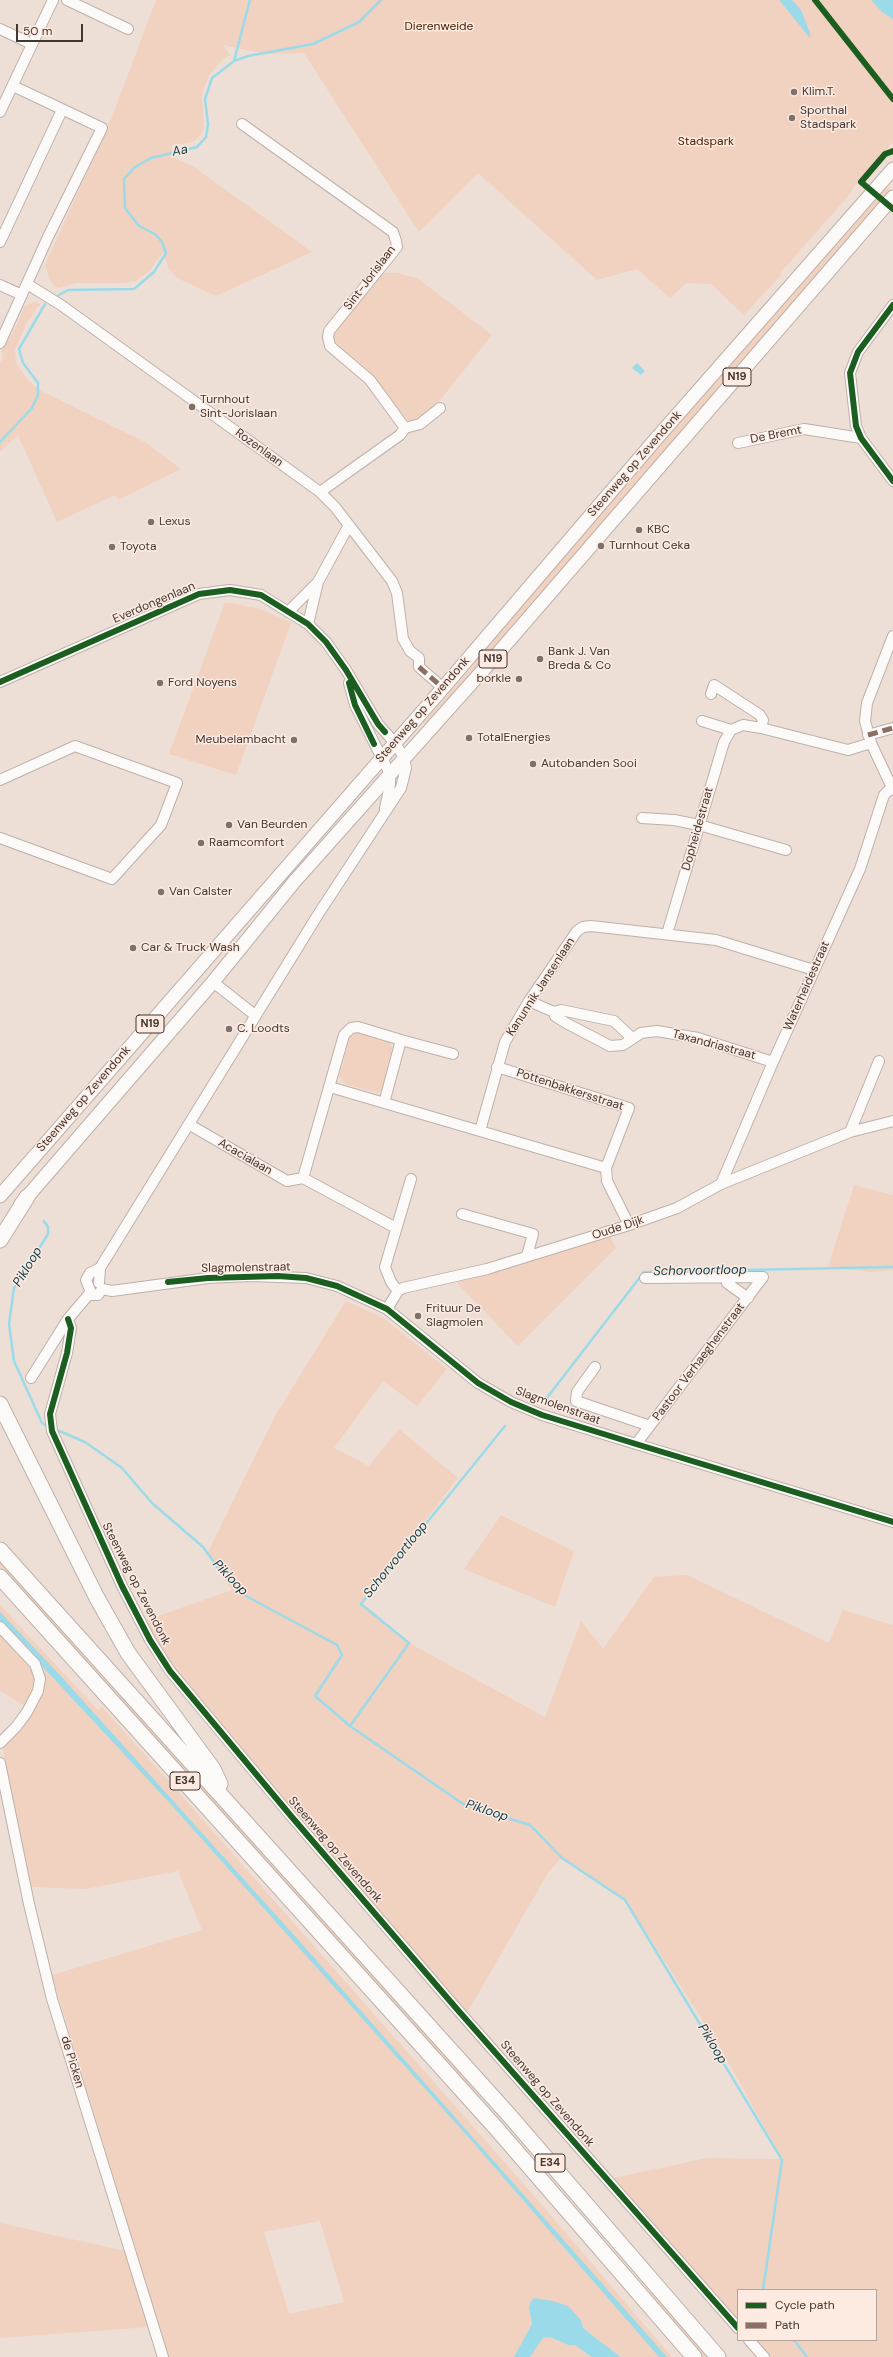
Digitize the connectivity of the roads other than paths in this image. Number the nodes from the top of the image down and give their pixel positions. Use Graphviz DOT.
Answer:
graph roads {
  1 [pos="53,0"];
  2 [pos="67,0"];
  3 [pos="0,29"];
  4 [pos="128,29"];
  5 [pos="32,44"];
  6 [pos="12,86"];
  7 [pos="62,110"];
  8 [pos="0,112"];
  9 [pos="242,124"];
  10 [pos="893,169"];
  11 [pos="893,198"];
  12 [pos="0,242"];
  13 [pos="0,284"];
  14 [pos="27,284"];
  15 [pos="22,296"];
  16 [pos="893,305"];
  17 [pos="0,343"];
  18 [pos="440,408"];
  19 [pos="405,428"];
  20 [pos="860,438"];
  21 [pos="738,443"];
  22 [pos="893,480"];
  23 [pos="320,492"];
  24 [pos="349,525"];
  25 [pos="318,582"];
  26 [pos="288,612"];
  27 [pos="308,624"];
  28 [pos="893,636"];
  29 [pos="346,670"];
  30 [pos="0,682"];
  31 [pos="443,688"];
  32 [pos="711,694"];
  33 [pos="702,721"];
  34 [pos="761,728"];
  35 [pos="893,728"];
  36 [pos="733,729"];
  37 [pos="869,739"];
  38 [pos="394,742"];
  39 [pos="404,757"];
  40 [pos="381,758"];
  41 [pos="390,774"];
  42 [pos="0,780"];
  43 [pos="892,789"];
  44 [pos="384,813"];
  45 [pos="642,818"];
  46 [pos="699,825"];
  47 [pos="0,838"];
  48 [pos="786,850"];
  49 [pos="667,934"];
  50 [pos="814,970"];
  51 [pos="213,982"];
  52 [pos="528,1001"];
  53 [pos="554,1012"];
  54 [pos="256,1016"];
  55 [pos="632,1038"];
  56 [pos="401,1040"];
  57 [pos="453,1054"];
  58 [pos="879,1061"];
  59 [pos="772,1062"];
  60 [pos="497,1067"];
  61 [pos="330,1087"];
  62 [pos="384,1103"];
  63 [pos="893,1121"];
  64 [pos="190,1125"];
  65 [pos="480,1131"];
  66 [pos="850,1132"];
  67 [pos="606,1168"];
  68 [pos="303,1178"];
  69 [pos="410,1179"];
  70 [pos="721,1184"];
  71 [pos="0,1196"];
  72 [pos="27,1197"];
  73 [pos="462,1214"];
  74 [pos="629,1225"];
  75 [pos="0,1226"];
  76 [pos="396,1228"];
  77 [pos="0,1240"];
  78 [pos="527,1256"];
  79 [pos="100,1268"];
  80 [pos="645,1278"];
  81 [pos="727,1283"];
  82 [pos="101,1286"];
  83 [pos="89,1289"];
  84 [pos="398,1291"];
  85 [pos="748,1298"];
  86 [pos="387,1309"];
  87 [pos="68,1319"];
  88 [pos="595,1367"];
  89 [pos="31,1378"];
  90 [pos="0,1404"];
  91 [pos="650,1426"];
  92 [pos="636,1444"];
  93 [pos="893,1522"];
  94 [pos="0,1550"];
  95 [pos="0,1577"];
  96 [pos="0,1627"];
  97 [pos="0,1743"];
  98 [pos="0,1763"];
  99 [pos="224,1796"];
  100 [pos="737,2327"];
  101 [pos="750,2341"];
  102 [pos="163,2357"];
  103 [pos="694,2357"];
  104 [pos="718,2357"];
  105 [pos="764,2357"];
  1 -- 5 [label="street"];
  2 -- 4 [label="street"];
  3 -- 5 [label="street"];
  5 -- 6 [label="street"];
  6 -- 7 [label="street"];
  6 -- 8 [label="street"];
  7 -- 12 [label="street"];
  7 -- 14 [label="street"];
  9 -- 19 [label="street, Sint-Jorislaan"];
  10 -- 31 [label="main road, Steenweg op Zevendonk / N19"];
  11 -- 39 [label="main road, Steenweg op Zevendonk / N19"];
  13 -- 15 [label="street"];
  14 -- 15 [label="street"];
  14 -- 23 [label="street, Rozenlaan"];
  15 -- 17 [label="street"];
  16 -- 20 [label="street"];
  18 -- 19 [label="street"];
  19 -- 23 [label="street"];
  20 -- 21 [label="street, De Bremt"];
  20 -- 22 [label="street"];
  23 -- 24 [label="street, Rozenlaan"];
  24 -- 25 [label="street"];
  24 -- 31 [label="street, Rozenlaan"];
  25 -- 26 [label="street"];
  25 -- 27 [label="street"];
  26 -- 27 [label="street, Everdongenlaan"];
  26 -- 30 [label="street, Everdongenlaan"];
  27 -- 29 [label="street, Everdongenlaan"];
  28 -- 37 [label="street"];
  29 -- 38 [label="street, Everdongenlaan"];
  29 -- 40 [label="street, Everdongenlaan"];
  31 -- 38 [label="main road, Steenweg op Zevendonk / N19"];
  32 -- 34 [label="street"];
  33 -- 36 [label="street"];
  34 -- 36 [label="street"];
  34 -- 37 [label="street"];
  35 -- 37 [label="street"];
  36 -- 46 [label="street, Dopheidestraat"];
  37 -- 43 [label="street"];
  38 -- 39 [label="street, Everdongenlaan"];
  38 -- 40 [label="main road, Steenweg op Zevendonk / N19"];
  39 -- 41 [label="main road, Steenweg op Zevendonk / N19"];
  39 -- 44 [label="street, Steenweg op Zevendonk"];
  40 -- 41 [label="street, Everdongenlaan"];
  40 -- 71 [label="main road, Steenweg op Zevendonk / N19"];
  41 -- 44 [label="street, Steenweg op Zevendonk"];
  41 -- 51 [label="main road, Steenweg op Zevendonk / N19"];
  42 -- 47 [label="street"];
  43 -- 50 [label="street, Waterheidestraat"];
  44 -- 54 [label="street, Steenweg op Zevendonk"];
  45 -- 46 [label="street"];
  46 -- 48 [label="street"];
  46 -- 49 [label="street, Dopheidestraat"];
  49 -- 50 [label="street"];
  49 -- 52 [label="street, Kanunnik Jansenlaan"];
  50 -- 59 [label="street, Waterheidestraat"];
  51 -- 54 [label="street"];
  51 -- 72 [label="main road, Steenweg op Zevendonk / N19"];
  52 -- 53 [label="street, Taxandriastraat"];
  52 -- 60 [label="street, Kanunnik Jansenlaan"];
  53 -- 55 [label="street, Taxandriastraat"];
  53 -- 55 [label="street, Taxandriastraat"];
  54 -- 64 [label="street, Steenweg op Zevendonk"];
  55 -- 59 [label="street, Taxandriastraat"];
  56 -- 57 [label="street"];
  56 -- 61 [label="street"];
  56 -- 62 [label="street"];
  58 -- 66 [label="street"];
  59 -- 70 [label="street, Waterheidestraat"];
  60 -- 65 [label="street, Kanunnik Jansenlaan"];
  60 -- 67 [label="street, Pottenbakkersstraat"];
  61 -- 62 [label="street"];
  61 -- 68 [label="street"];
  62 -- 65 [label="street"];
  63 -- 66 [label="street, Oude Dijk"];
  64 -- 68 [label="street, Acacialaan"];
  64 -- 79 [label="street, Steenweg op Zevendonk"];
  65 -- 67 [label="street"];
  66 -- 70 [label="street, Oude Dijk"];
  67 -- 74 [label="street"];
  68 -- 76 [label="street"];
  69 -- 76 [label="street"];
  70 -- 74 [label="street, Oude Dijk"];
  72 -- 75 [label="main road, Steenweg op Zevendonk / N19"];
  72 -- 77 [label="highway"];
  73 -- 78 [label="street"];
  74 -- 78 [label="street, Oude Dijk"];
  76 -- 84 [label="street"];
  78 -- 84 [label="street, Oude Dijk"];
  79 -- 82 [label="street"];
  79 -- 83 [label="street, Steenweg op Zevendonk"];
  80 -- 85 [label="street, Pastoor Verhaeghenstraat"];
  81 -- 85 [label="street, Pastoor Verhaeghenstraat"];
  82 -- 83 [label="street"];
  82 -- 86 [label="street, Slagmolenstraat"];
  83 -- 87 [label="street, Steenweg op Zevendonk"];
  84 -- 86 [label="street"];
  85 -- 91 [label="street, Pastoor Verhaeghenstraat"];
  86 -- 92 [label="street, Slagmolenstraat"];
  87 -- 89 [label="street, Steenweg op Zevendonk"];
  87 -- 100 [label="street, Steenweg op Zevendonk"];
  88 -- 91 [label="street, Pastoor Verhaeghenstraat"];
  90 -- 99 [label="highway"];
  91 -- 92 [label="street, Pastoor Verhaeghenstraat"];
  92 -- 93 [label="street, Slagmolenstraat"];
  94 -- 99 [label="highway, E34"];
  95 -- 103 [label="highway, E34"];
  96 -- 97 [label="street"];
  98 -- 102 [label="street, de Picken"];
  99 -- 104 [label="highway, E34"];
  101 -- 105 [label="street"];
}
